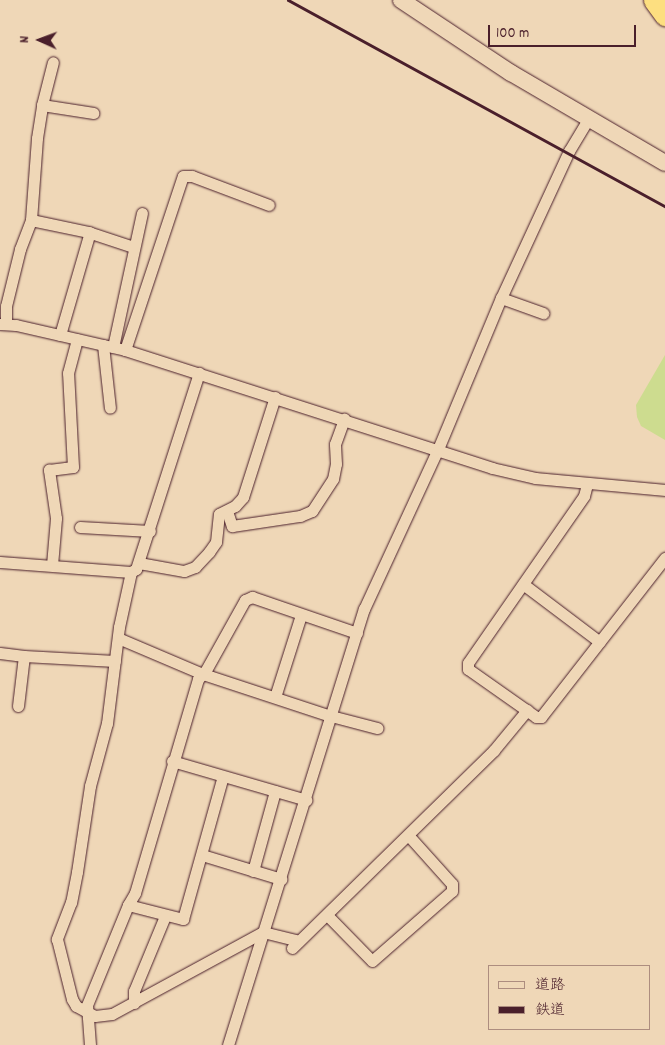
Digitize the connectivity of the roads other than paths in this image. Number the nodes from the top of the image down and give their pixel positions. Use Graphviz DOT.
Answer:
graph roads {
  1 [pos="401,0"];
  2 [pos="654,0"];
  3 [pos="665,15"];
  4 [pos="53,62"];
  5 [pos="42,105"];
  6 [pos="94,113"];
  7 [pos="588,119"];
  8 [pos="665,163"];
  9 [pos="270,205"];
  10 [pos="142,213"];
  11 [pos="31,220"];
  12 [pos="90,232"];
  13 [pos="134,247"];
  14 [pos="501,298"];
  15 [pos="543,312"];
  16 [pos="3,323"];
  17 [pos="60,335"];
  18 [pos="77,339"];
  19 [pos="114,347"];
  20 [pos="199,373"];
  21 [pos="275,397"];
  22 [pos="110,408"];
  23 [pos="344,419"];
  24 [pos="438,450"];
  25 [pos="587,484"];
  26 [pos="665,490"];
  27 [pos="227,511"];
  28 [pos="80,527"];
  29 [pos="150,531"];
  30 [pos="665,558"];
  31 [pos="0,562"];
  32 [pos="139,564"];
  33 [pos="52,566"];
  34 [pos="131,572"];
  35 [pos="522,584"];
  36 [pos="301,615"];
  37 [pos="356,633"];
  38 [pos="118,638"];
  39 [pos="600,642"];
  40 [pos="0,653"];
  41 [pos="24,656"];
  42 [pos="115,661"];
  43 [pos="203,674"];
  44 [pos="275,697"];
  45 [pos="18,706"];
  46 [pos="527,710"];
  47 [pos="331,716"];
  48 [pos="377,728"];
  49 [pos="172,760"];
  50 [pos="223,776"];
  51 [pos="276,791"];
  52 [pos="306,800"];
  53 [pos="409,836"];
  54 [pos="202,855"];
  55 [pos="253,871"];
  56 [pos="281,879"];
  57 [pos="128,905"];
  58 [pos="327,915"];
  59 [pos="165,916"];
  60 [pos="263,932"];
  61 [pos="134,1003"];
  62 [pos="87,1012"];
  63 [pos="90,1045"];
  64 [pos="228,1045"];
  1 -- 7 [label="street"];
  2 -- 3 [label="highway"];
  4 -- 5 [label="street"];
  5 -- 6 [label="street"];
  5 -- 11 [label="street"];
  7 -- 8 [label="street"];
  7 -- 14 [label="street"];
  9 -- 19 [label="street"];
  10 -- 13 [label="street"];
  11 -- 12 [label="street"];
  11 -- 16 [label="street"];
  12 -- 13 [label="street"];
  12 -- 17 [label="street"];
  13 -- 19 [label="street"];
  14 -- 15 [label="street"];
  14 -- 24 [label="street"];
  16 -- 17 [label="street"];
  17 -- 18 [label="street"];
  18 -- 19 [label="street"];
  18 -- 33 [label="street"];
  19 -- 20 [label="street"];
  19 -- 22 [label="street"];
  20 -- 21 [label="street"];
  20 -- 29 [label="street"];
  21 -- 23 [label="street"];
  21 -- 27 [label="street"];
  23 -- 24 [label="street"];
  23 -- 27 [label="street"];
  24 -- 25 [label="street"];
  24 -- 37 [label="street"];
  25 -- 26 [label="street"];
  25 -- 35 [label="street"];
  27 -- 32 [label="street"];
  28 -- 29 [label="street"];
  29 -- 32 [label="street"];
  30 -- 39 [label="street"];
  31 -- 33 [label="street"];
  32 -- 34 [label="street"];
  33 -- 34 [label="street"];
  34 -- 38 [label="street"];
  35 -- 39 [label="street"];
  35 -- 46 [label="street"];
  36 -- 37 [label="street"];
  36 -- 43 [label="street"];
  36 -- 44 [label="street"];
  37 -- 47 [label="street"];
  38 -- 42 [label="street"];
  38 -- 43 [label="street"];
  39 -- 46 [label="street"];
  40 -- 41 [label="street"];
  41 -- 42 [label="street"];
  41 -- 45 [label="street"];
  42 -- 62 [label="street"];
  43 -- 44 [label="street"];
  43 -- 49 [label="street"];
  44 -- 47 [label="street"];
  46 -- 53 [label="street"];
  47 -- 48 [label="street"];
  47 -- 52 [label="street"];
  49 -- 50 [label="street"];
  49 -- 57 [label="street"];
  50 -- 51 [label="street"];
  50 -- 54 [label="street"];
  51 -- 52 [label="street"];
  51 -- 55 [label="street"];
  52 -- 56 [label="street"];
  53 -- 58 [label="street"];
  53 -- 58 [label="street"];
  54 -- 55 [label="street"];
  54 -- 59 [label="street"];
  55 -- 56 [label="street"];
  56 -- 60 [label="street"];
  57 -- 59 [label="street"];
  57 -- 62 [label="street"];
  58 -- 60 [label="street"];
  59 -- 61 [label="street"];
  60 -- 61 [label="street"];
  60 -- 64 [label="street"];
  61 -- 62 [label="street"];
  62 -- 63 [label="street"];
}
